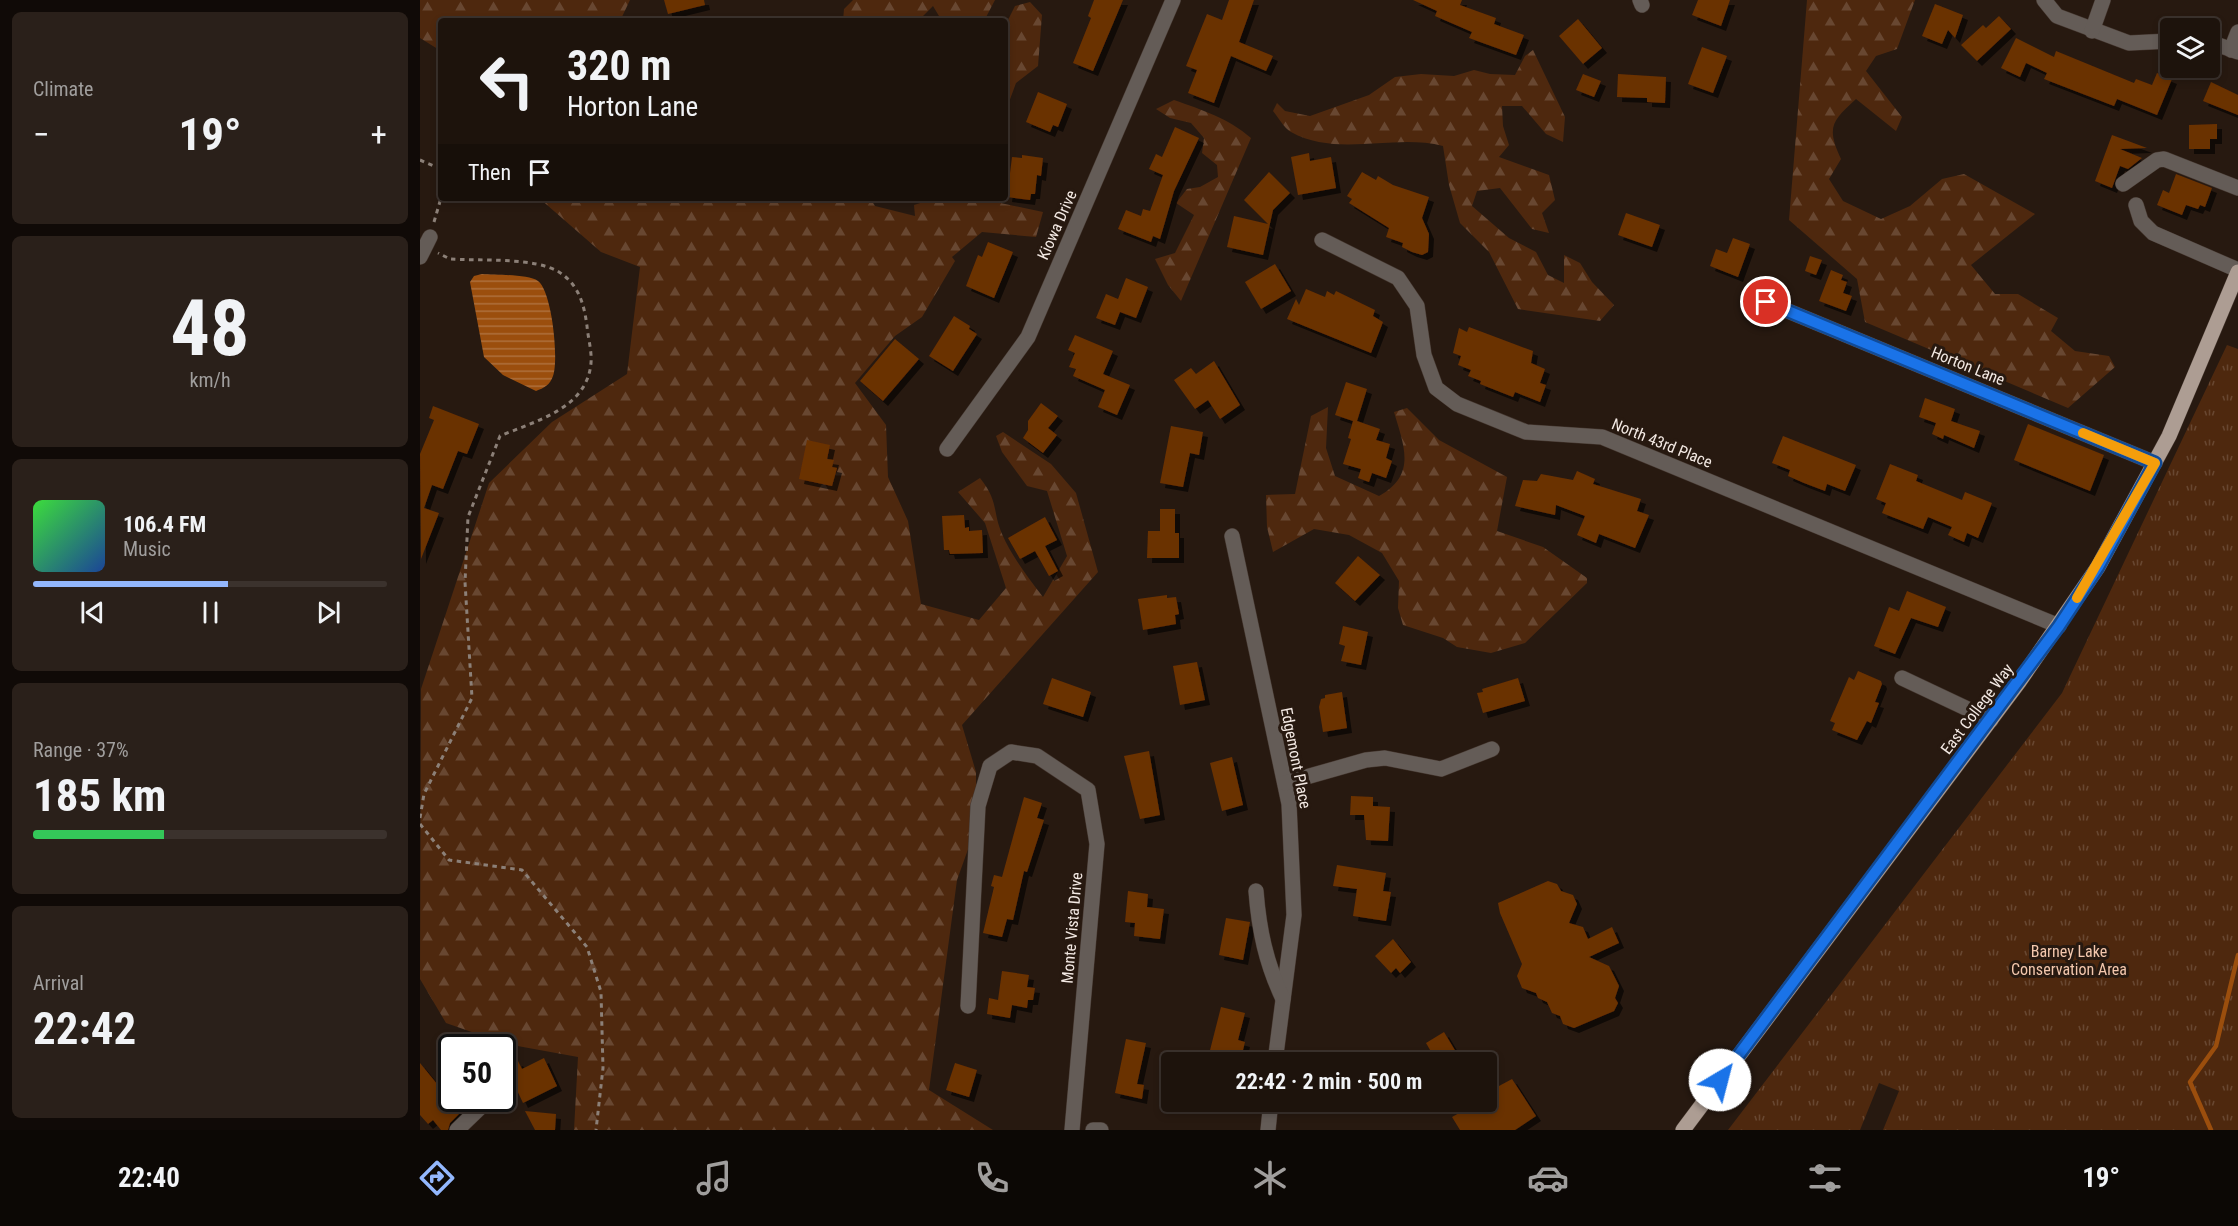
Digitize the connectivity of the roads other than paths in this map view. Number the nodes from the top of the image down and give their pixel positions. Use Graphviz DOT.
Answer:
graph roads {
  1 [pos="1173,0"];
  2 [pos="2044,0"];
  3 [pos="2103,0"];
  4 [pos="2092,31"];
  5 [pos="2238,32"];
  6 [pos="2160,41"];
  7 [pos="2220,46"];
  8 [pos="2235,51"];
  9 [pos="2123,184"];
  10 [pos="2238,188"];
  11 [pos="2136,205"];
  12 [pos="1322,240"];
  13 [pos="2238,271"];
  14 [pos="1766,302"];
  15 [pos="947,449"];
  16 [pos="2155,463"];
  17 [pos="1232,536"];
  18 [pos="2059,626"];
  19 [pos="1902,678"];
  20 [pos="1991,720"];
  21 [pos="1492,749"];
  22 [pos="1285,783"];
  23 [pos="1256,891"];
  24 [pos="1283,999"];
  25 [pos="968,1006"];
  26 [pos="1276,1052"];
  27 [pos="476,1112"];
  28 [pos="1270,1112"];
  29 [pos="458,1130"];
  30 [pos="1072,1130"];
  31 [pos="1093,1130"];
  32 [pos="1101,1130"];
  33 [pos="1268,1130"];
  34 [pos="1683,1130"];
  1 -- 15 [label="street, Kiowa Drive"];
  2 -- 4 [label="street"];
  3 -- 4 [label="street"];
  4 -- 6 [label="street"];
  5 -- 8 [label="street"];
  7 -- 8 [label="street"];
  9 -- 10 [label="street"];
  11 -- 13 [label="street"];
  12 -- 18 [label="street, North 43rd Place"];
  13 -- 16 [label="main road, East College Way"];
  14 -- 16 [label="street, Horton Lane"];
  16 -- 18 [label="main road, East College Way"];
  17 -- 22 [label="street, Edgemont Place"];
  18 -- 20 [label="main road, East College Way"];
  19 -- 20 [label="street"];
  20 -- 34 [label="main road, East College Way"];
  21 -- 22 [label="street"];
  22 -- 24 [label="street, Edgemont Place"];
  23 -- 24 [label="street"];
  24 -- 26 [label="street, Edgemont Place"];
  25 -- 30 [label="street, Monte Vista Drive"];
  27 -- 29 [label="street"];
  28 -- 33 [label="street"];
  31 -- 32 [label="street"];
}
